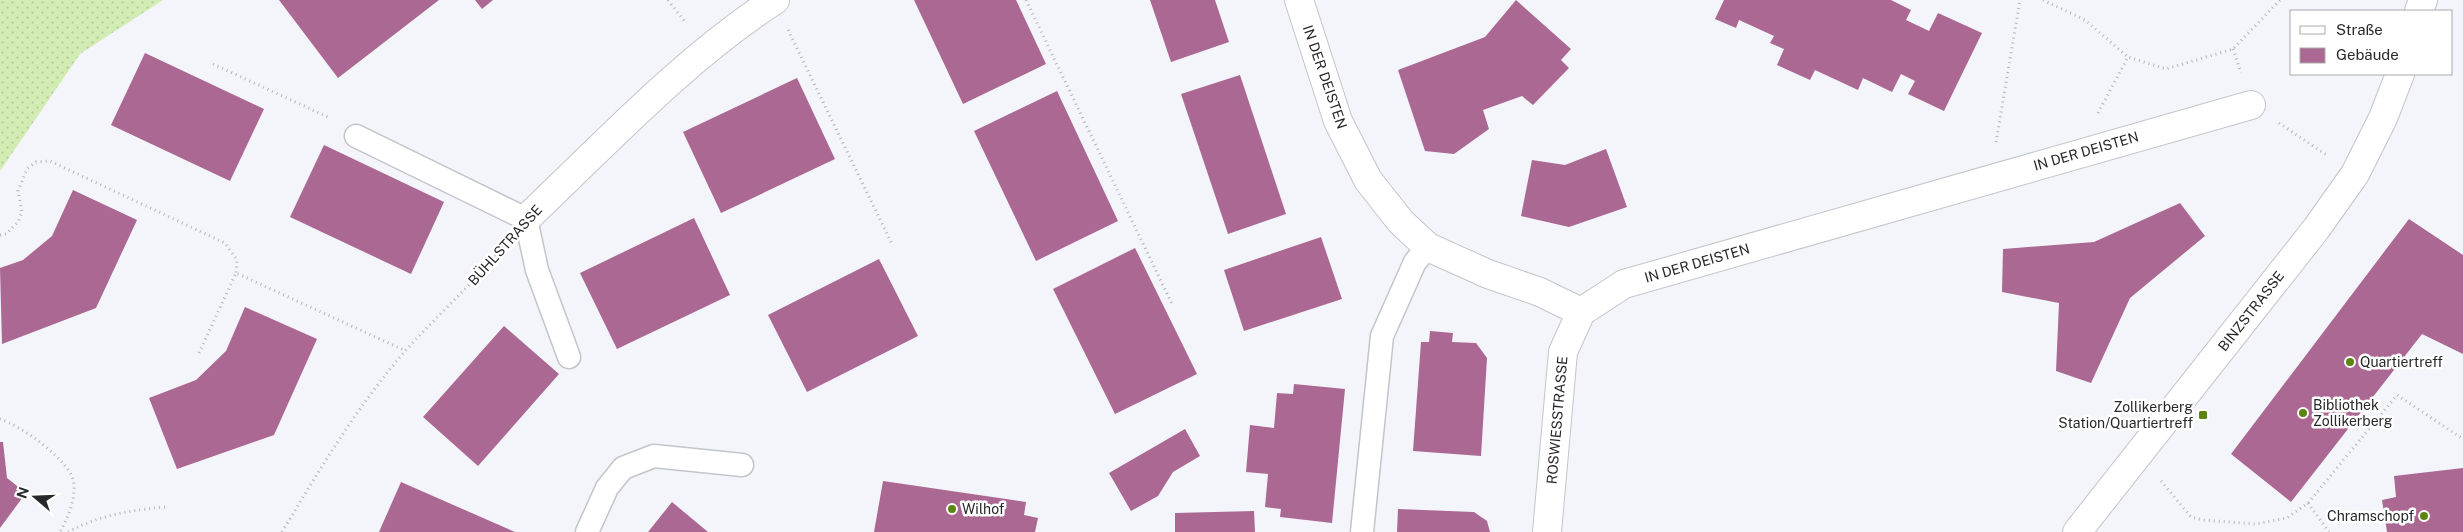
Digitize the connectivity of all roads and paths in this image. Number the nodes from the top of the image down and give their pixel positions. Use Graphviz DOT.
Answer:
graph roads {
  1 [pos="1026,0"];
  2 [pos="1299,0"];
  3 [pos="2020,0"];
  4 [pos="2043,0"];
  5 [pos="2280,0"];
  6 [pos="774,1"];
  7 [pos="2128,56"];
  8 [pos="2400,75"];
  9 [pos="2251,105"];
  10 [pos="356,136"];
  11 [pos="2076,153"];
  12 [pos="1990,178"];
  13 [pos="526,218"];
  14 [pos="0,235"];
  15 [pos="893,246"];
  16 [pos="1428,247"];
  17 [pos="236,273"];
  18 [pos="1173,306"];
  19 [pos="1580,312"];
  20 [pos="406,351"];
  21 [pos="199,353"];
  22 [pos="569,357"];
  23 [pos="0,419"];
  24 [pos="2463,439"];
  25 [pos="2138,454"];
  26 [pos="742,465"];
  27 [pos="2308,503"];
  28 [pos="166,507"];
  29 [pos="60,532"];
  30 [pos="68,532"];
  31 [pos="282,532"];
  32 [pos="586,532"];
  33 [pos="1362,532"];
  34 [pos="1547,532"];
  35 [pos="2077,532"];
  36 [pos="2329,532"];
  1 -- 18 [label="path"];
  2 -- 16 [label="street, IN DER DEISTEN"];
  3 -- 12 [label="path"];
  4 -- 7 [label="path"];
  5 -- 7 [label="path"];
  6 -- 13 [label="street, BÜHLSTRASSE"];
  6 -- 15 [label="path"];
  7 -- 11 [label="path"];
  8 -- 25 [label="street, BINZSTRASSE"];
  9 -- 11 [label="street, IN DER DEISTEN"];
  10 -- 13 [label="lane"];
  11 -- 12 [label="street, IN DER DEISTEN"];
  12 -- 19 [label="street, IN DER DEISTEN"];
  13 -- 20 [label="path, BÜHLSTRASSE"];
  13 -- 22 [label="lane"];
  14 -- 17 [label="path"];
  16 -- 19 [label="street, IN DER DEISTEN"];
  16 -- 33 [label="lane"];
  17 -- 20 [label="path"];
  17 -- 21 [label="path"];
  19 -- 34 [label="street, ROSWIESSTRASSE"];
  20 -- 31 [label="path, BÜHLSTRASSE"];
  23 -- 29 [label="path"];
  24 -- 27 [label="path"];
  25 -- 27 [label="path"];
  25 -- 35 [label="street, BINZSTRASSE"];
  26 -- 32 [label="lane"];
  27 -- 36 [label="path"];
  28 -- 30 [label="path"];
}
